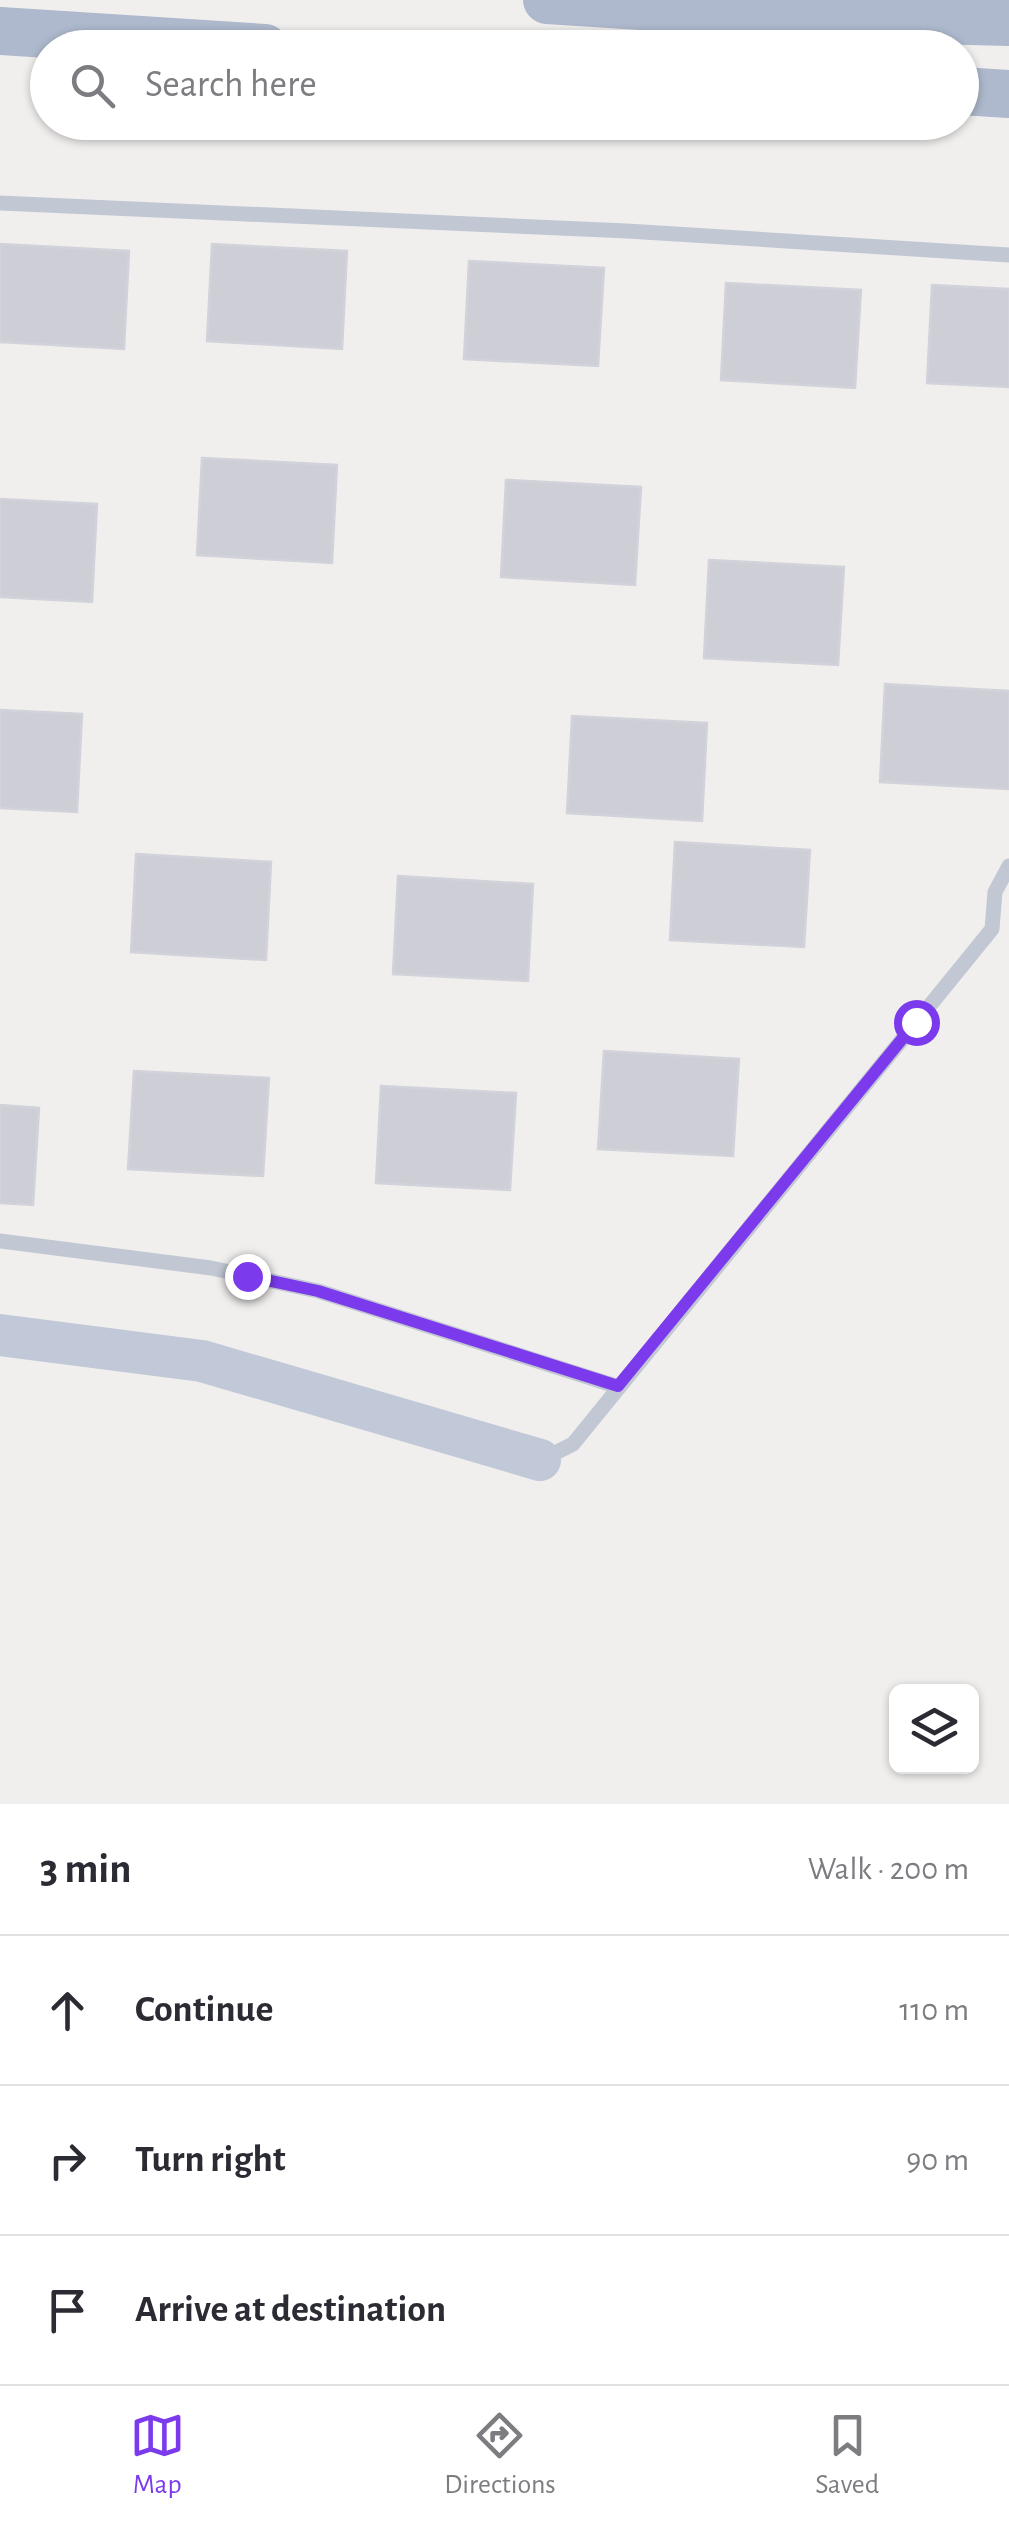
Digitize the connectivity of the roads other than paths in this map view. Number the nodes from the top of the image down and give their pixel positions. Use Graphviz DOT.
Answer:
graph roads {
  1 [pos="547,0"];
  2 [pos="931,0"];
  3 [pos="813,17"];
  4 [pos="1009,22"];
  5 [pos="0,31"];
  6 [pos="30,33"];
  7 [pos="979,92"];
  8 [pos="1009,94"];
  9 [pos="0,204"];
  10 [pos="1009,255"];
  11 [pos="1009,866"];
  12 [pos="0,1241"];
  13 [pos="0,1335"];
  14 [pos="618,1386"];
  15 [pos="540,1460"];
  1 -- 3 [label="main road"];
  2 -- 3 [label="main road"];
  3 -- 4 [label="main road"];
  5 -- 6 [label="main road"];
  7 -- 8 [label="main road"];
  9 -- 10 [label="lane"];
  11 -- 14 [label="lane"];
  12 -- 14 [label="lane"];
  13 -- 15 [label="street"];
  14 -- 15 [label="lane"];
}
